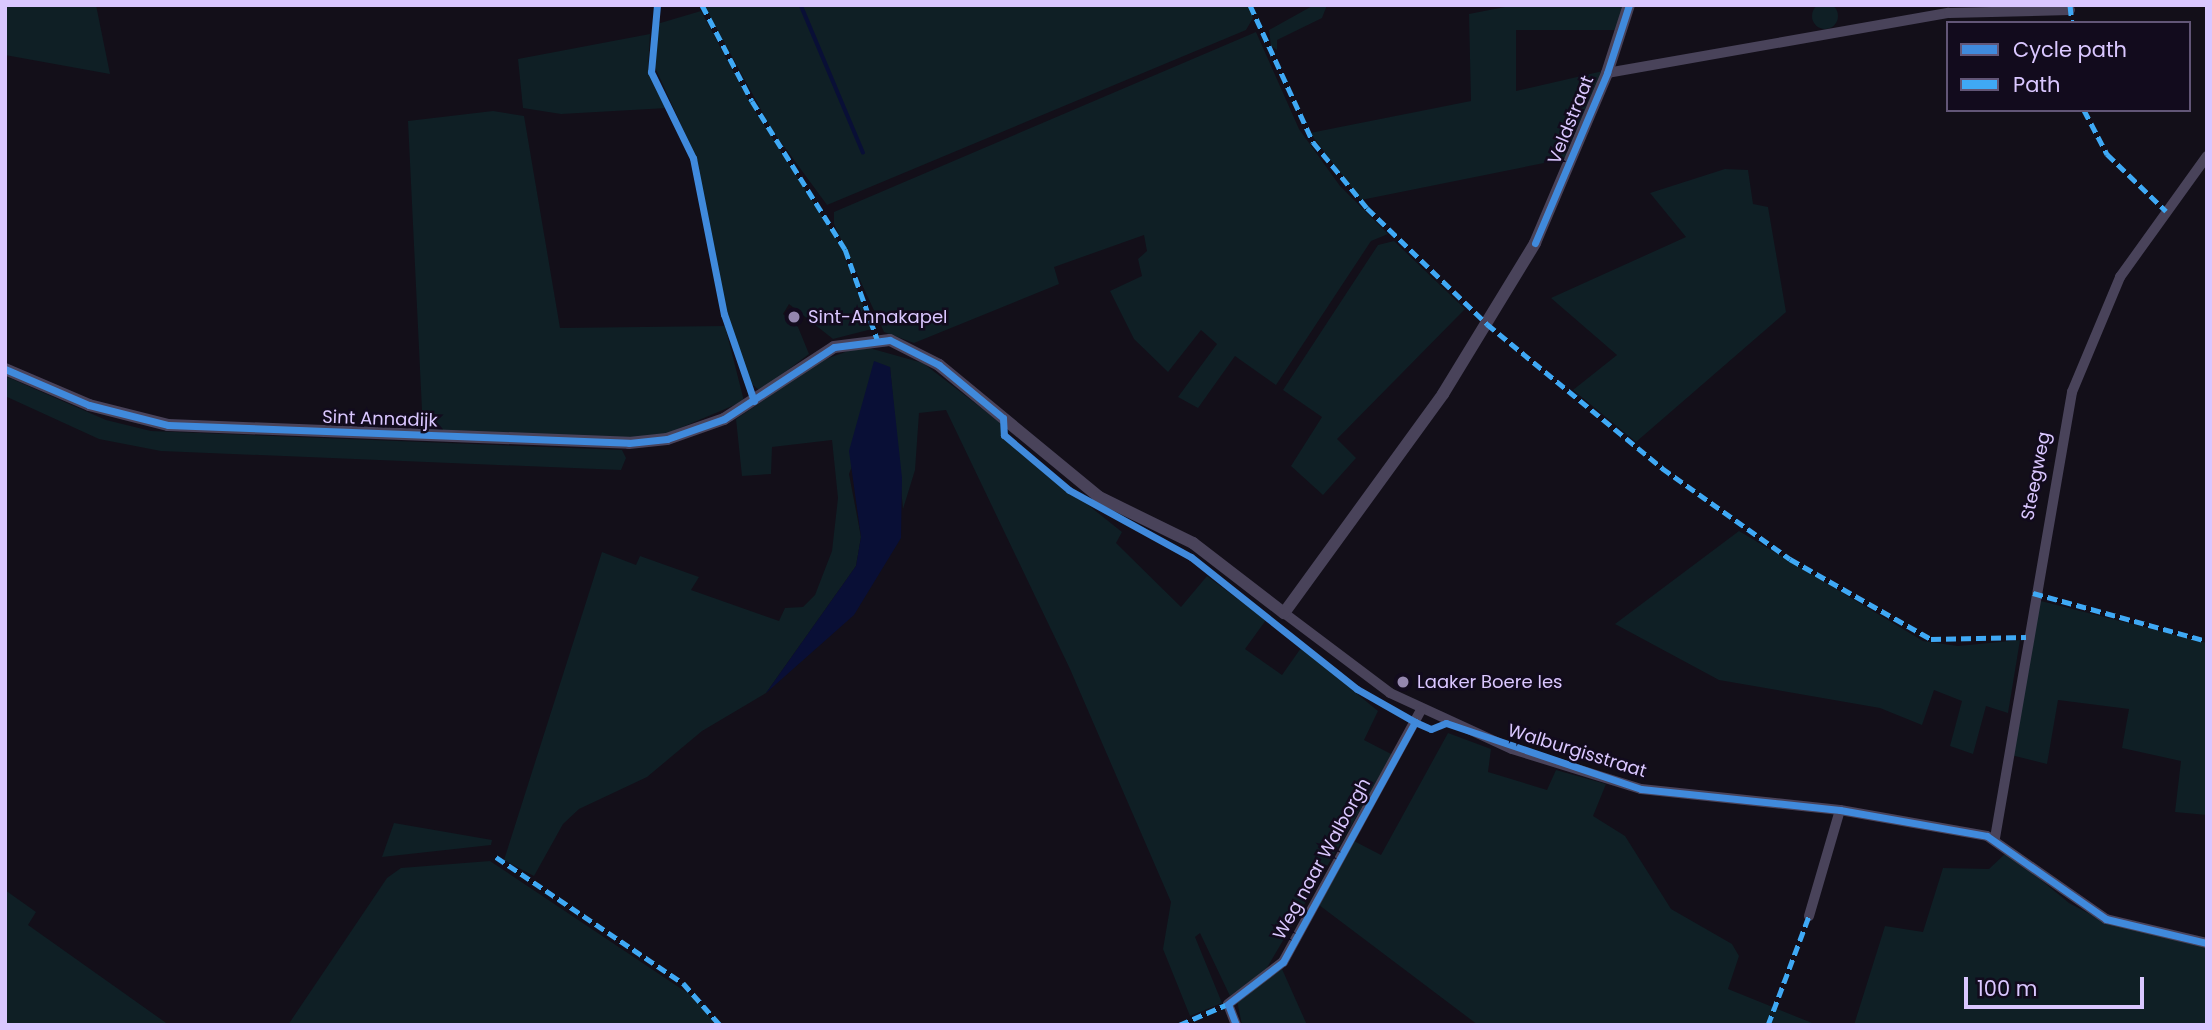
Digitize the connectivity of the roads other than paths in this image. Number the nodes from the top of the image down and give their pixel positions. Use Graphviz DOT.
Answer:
graph roads {
  1 [pos="1629,5"];
  2 [pos="2070,10"];
  3 [pos="1607,74"];
  4 [pos="2207,156"];
  5 [pos="5,369"];
  6 [pos="1284,613"];
  7 [pos="1421,710"];
  8 [pos="1840,810"];
  9 [pos="1995,838"];
  10 [pos="1809,916"];
  11 [pos="2207,943"];
  12 [pos="1236,1025"];
  1 -- 3 [label="street, Veldstraat"];
  2 -- 3 [label="street"];
  3 -- 6 [label="street, Veldstraat"];
  4 -- 9 [label="street, Steegweg"];
  5 -- 6 [label="street, Sint Annadijk"];
  6 -- 7 [label="street, Walburgisstraat"];
  7 -- 8 [label="street, Walburgisstraat"];
  7 -- 12 [label="street, Weg naar Walborgh"];
  8 -- 9 [label="street, Walburgisstraat"];
  8 -- 10 [label="street"];
  9 -- 11 [label="street"];
}
